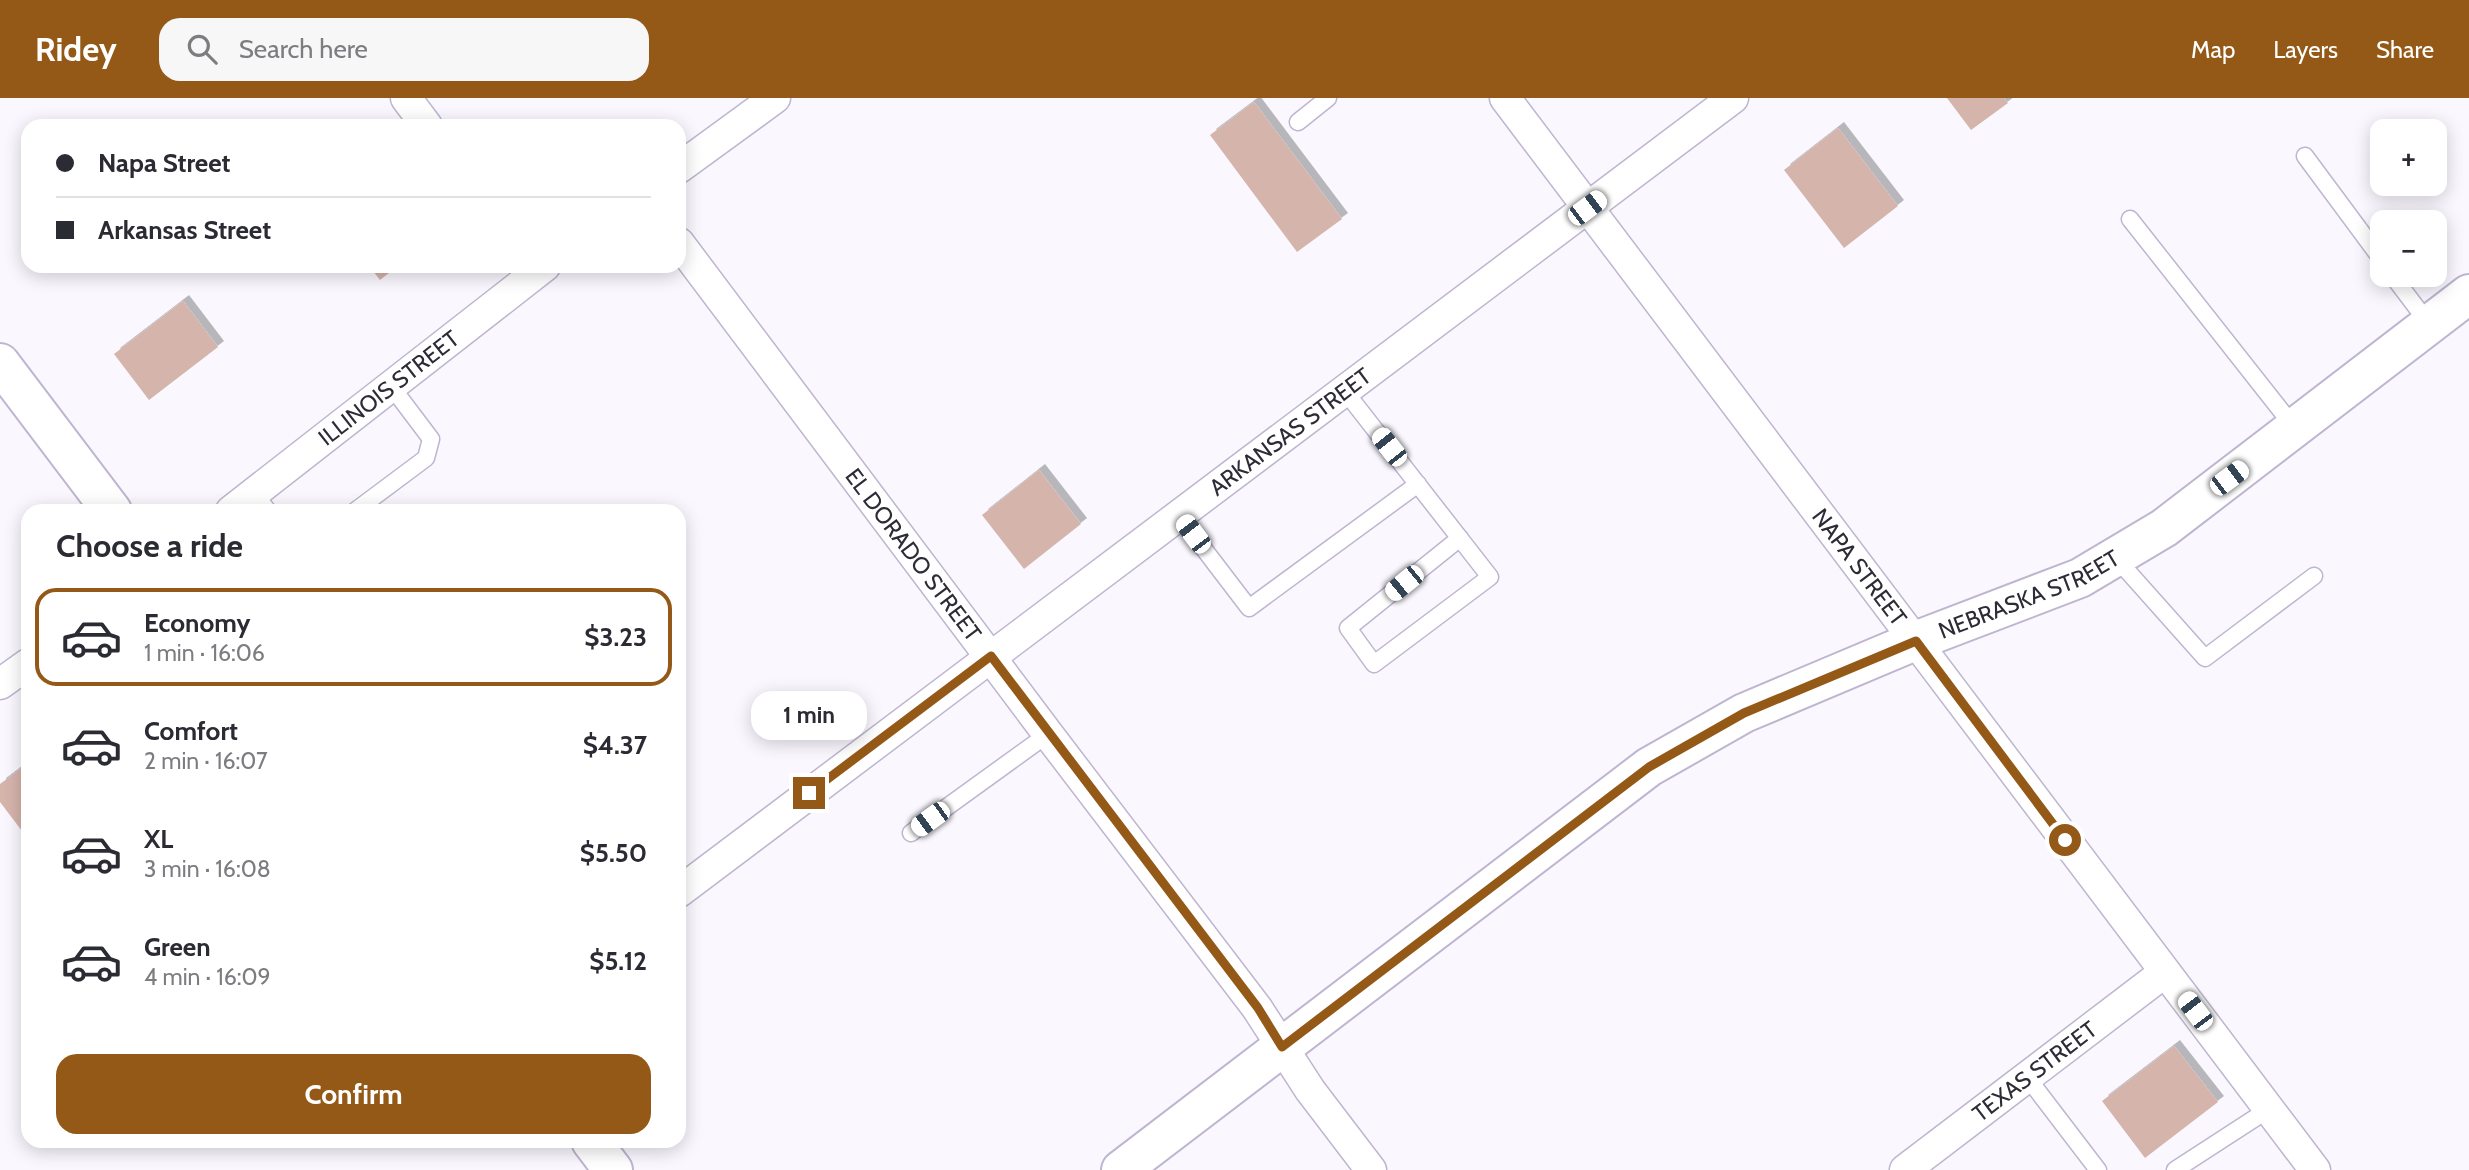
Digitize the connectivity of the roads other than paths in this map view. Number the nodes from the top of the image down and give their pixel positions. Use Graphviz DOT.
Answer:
graph roads {
  1 [pos="406,98"];
  2 [pos="775,98"];
  3 [pos="1328,98"];
  4 [pos="1504,98"];
  5 [pos="1733,98"];
  6 [pos="422,119"];
  7 [pos="1298,122"];
  8 [pos="2305,156"];
  9 [pos="686,163"];
  10 [pos="1587,208"];
  11 [pos="2130,219"];
  12 [pos="2370,244"];
  13 [pos="686,252"];
  14 [pos="532,273"];
  15 [pos="2401,287"];
  16 [pos="2469,294"];
  17 [pos="2429,324"];
  18 [pos="0,363"];
  19 [pos="391,386"];
  20 [pos="1345,390"];
  21 [pos="2294,428"];
  22 [pos="1418,484"];
  23 [pos="107,504"];
  24 [pos="252,504"];
  25 [pos="364,504"];
  26 [pos="1178,515"];
  27 [pos="1460,538"];
  28 [pos="2115,558"];
  29 [pos="2315,576"];
  30 [pos="1916,641"];
  31 [pos="991,656"];
  32 [pos="21,669"];
  33 [pos="0,684"];
  34 [pos="1048,734"];
  35 [pos="911,833"];
  36 [pos="686,886"];
  37 [pos="2165,972"];
  38 [pos="1282,1047"];
  39 [pos="2027,1077"];
  40 [pos="2269,1109"];
  41 [pos="596,1148"];
  42 [pos="612,1170"];
  43 [pos="1121,1170"];
  44 [pos="1371,1170"];
  45 [pos="1905,1170"];
  46 [pos="2098,1170"];
  47 [pos="2175,1170"];
  48 [pos="2315,1170"];
  1 -- 6 [label="street"];
  2 -- 9 [label="street"];
  3 -- 7 [label="lane"];
  4 -- 10 [label="street, NAPA STREET"];
  5 -- 10 [label="street, ARKANSAS STREET"];
  8 -- 12 [label="lane"];
  10 -- 20 [label="street, ARKANSAS STREET"];
  10 -- 30 [label="street, NAPA STREET"];
  11 -- 21 [label="lane"];
  13 -- 31 [label="street, EL DORADO STREET"];
  14 -- 19 [label="street, ILLINOIS STREET"];
  15 -- 17 [label="lane"];
  16 -- 17 [label="street, NEBRASKA STREET"];
  17 -- 21 [label="street, NEBRASKA STREET"];
  18 -- 23 [label="street"];
  19 -- 24 [label="street, ILLINOIS STREET"];
  19 -- 25 [label="lane"];
  20 -- 22 [label="lane"];
  20 -- 26 [label="street, ARKANSAS STREET"];
  21 -- 28 [label="street, NEBRASKA STREET"];
  22 -- 26 [label="lane"];
  22 -- 27 [label="lane"];
  26 -- 31 [label="street, ARKANSAS STREET"];
  27 -- 27 [label="lane"];
  28 -- 29 [label="lane"];
  28 -- 30 [label="street, NEBRASKA STREET"];
  30 -- 37 [label="street, NAPA STREET"];
  30 -- 38 [label="street, NEBRASKA STREET"];
  31 -- 34 [label="street, EL DORADO STREET"];
  31 -- 36 [label="street, ARKANSAS STREET"];
  32 -- 33 [label="street"];
  34 -- 35 [label="lane"];
  34 -- 38 [label="street, EL DORADO STREET"];
  37 -- 39 [label="street, TEXAS STREET"];
  37 -- 40 [label="street, NAPA STREET"];
  38 -- 43 [label="street, NEBRASKA STREET"];
  38 -- 44 [label="street, EL DORADO STREET"];
  39 -- 45 [label="street, TEXAS STREET"];
  39 -- 46 [label="lane"];
  40 -- 47 [label="lane"];
  40 -- 48 [label="street, NAPA STREET"];
  41 -- 42 [label="street"];
}
